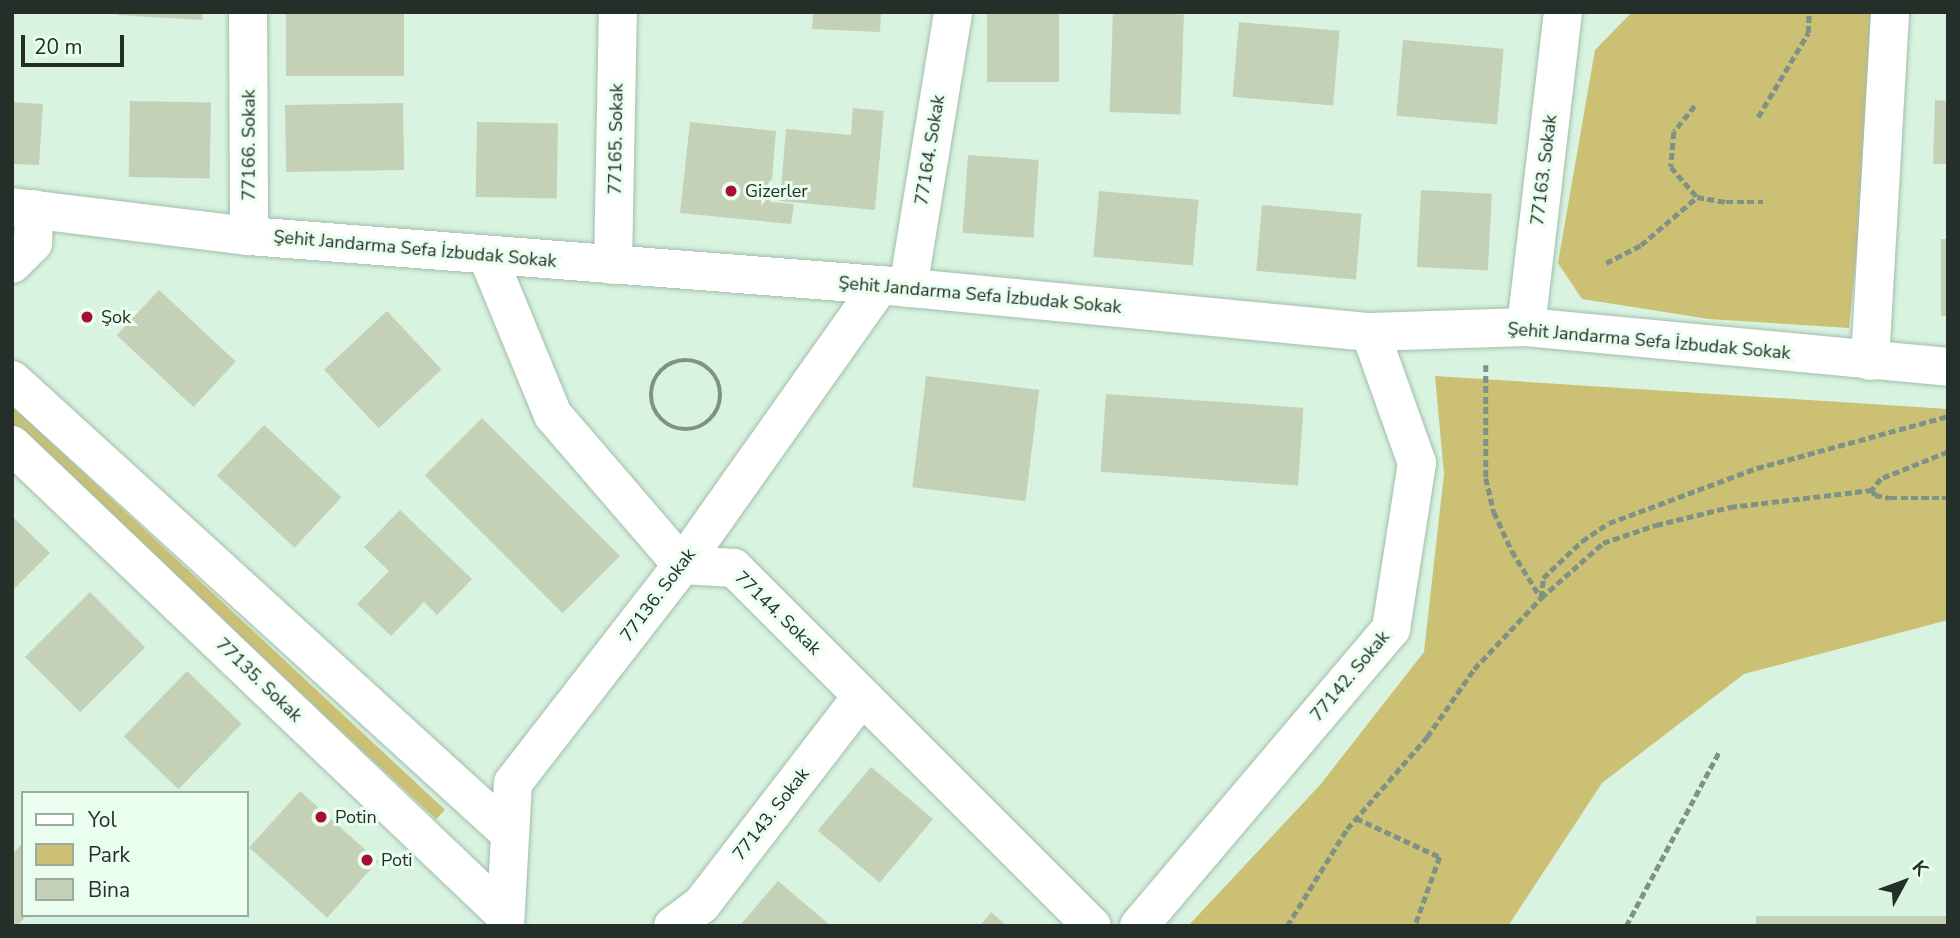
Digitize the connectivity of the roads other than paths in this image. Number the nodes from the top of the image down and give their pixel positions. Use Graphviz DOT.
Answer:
graph roads {
  1 [pos="248,12"];
  2 [pos="618,12"];
  3 [pos="953,12"];
  4 [pos="1563,12"];
  5 [pos="1890,12"];
  6 [pos="23,208"];
  7 [pos="249,236"];
  8 [pos="487,255"];
  9 [pos="12,264"];
  10 [pos="614,265"];
  11 [pos="894,287"];
  12 [pos="1526,327"];
  13 [pos="1370,332"];
  14 [pos="1870,361"];
  15 [pos="1948,368"];
  16 [pos="12,380"];
  17 [pos="12,445"];
  18 [pos="682,565"];
  19 [pos="862,696"];
  20 [pos="508,832"];
  21 [pos="505,920"];
  22 [pos="673,926"];
  23 [pos="1092,926"];
  24 [pos="1139,926"];
  1 -- 7 [label="street, 77166. Sokak"];
  2 -- 10 [label="street, 77165. Sokak"];
  3 -- 11 [label="street, 77164. Sokak"];
  4 -- 12 [label="street, 77163. Sokak"];
  5 -- 14 [label="street"];
  6 -- 7 [label="street, Şehit Jandarma Sefa İzbudak Sokak"];
  6 -- 9 [label="street"];
  7 -- 8 [label="street, Şehit Jandarma Sefa İzbudak Sokak"];
  8 -- 10 [label="street, Şehit Jandarma Sefa İzbudak Sokak"];
  8 -- 18 [label="street"];
  10 -- 11 [label="street, Şehit Jandarma Sefa İzbudak Sokak"];
  11 -- 13 [label="street, Şehit Jandarma Sefa İzbudak Sokak"];
  11 -- 18 [label="street, 77136. Sokak"];
  12 -- 13 [label="street, Şehit Jandarma Sefa İzbudak Sokak"];
  12 -- 14 [label="street, Şehit Jandarma Sefa İzbudak Sokak"];
  13 -- 24 [label="street, 77142. Sokak"];
  14 -- 15 [label="street, Şehit Jandarma Sefa İzbudak Sokak"];
  16 -- 20 [label="street"];
  17 -- 21 [label="street, 77135. Sokak"];
  18 -- 19 [label="street, 77144. Sokak"];
  18 -- 20 [label="street, 77136. Sokak"];
  19 -- 22 [label="street, 77143. Sokak"];
  19 -- 23 [label="street, 77144. Sokak"];
  20 -- 21 [label="street, 77136. Sokak"];
}
